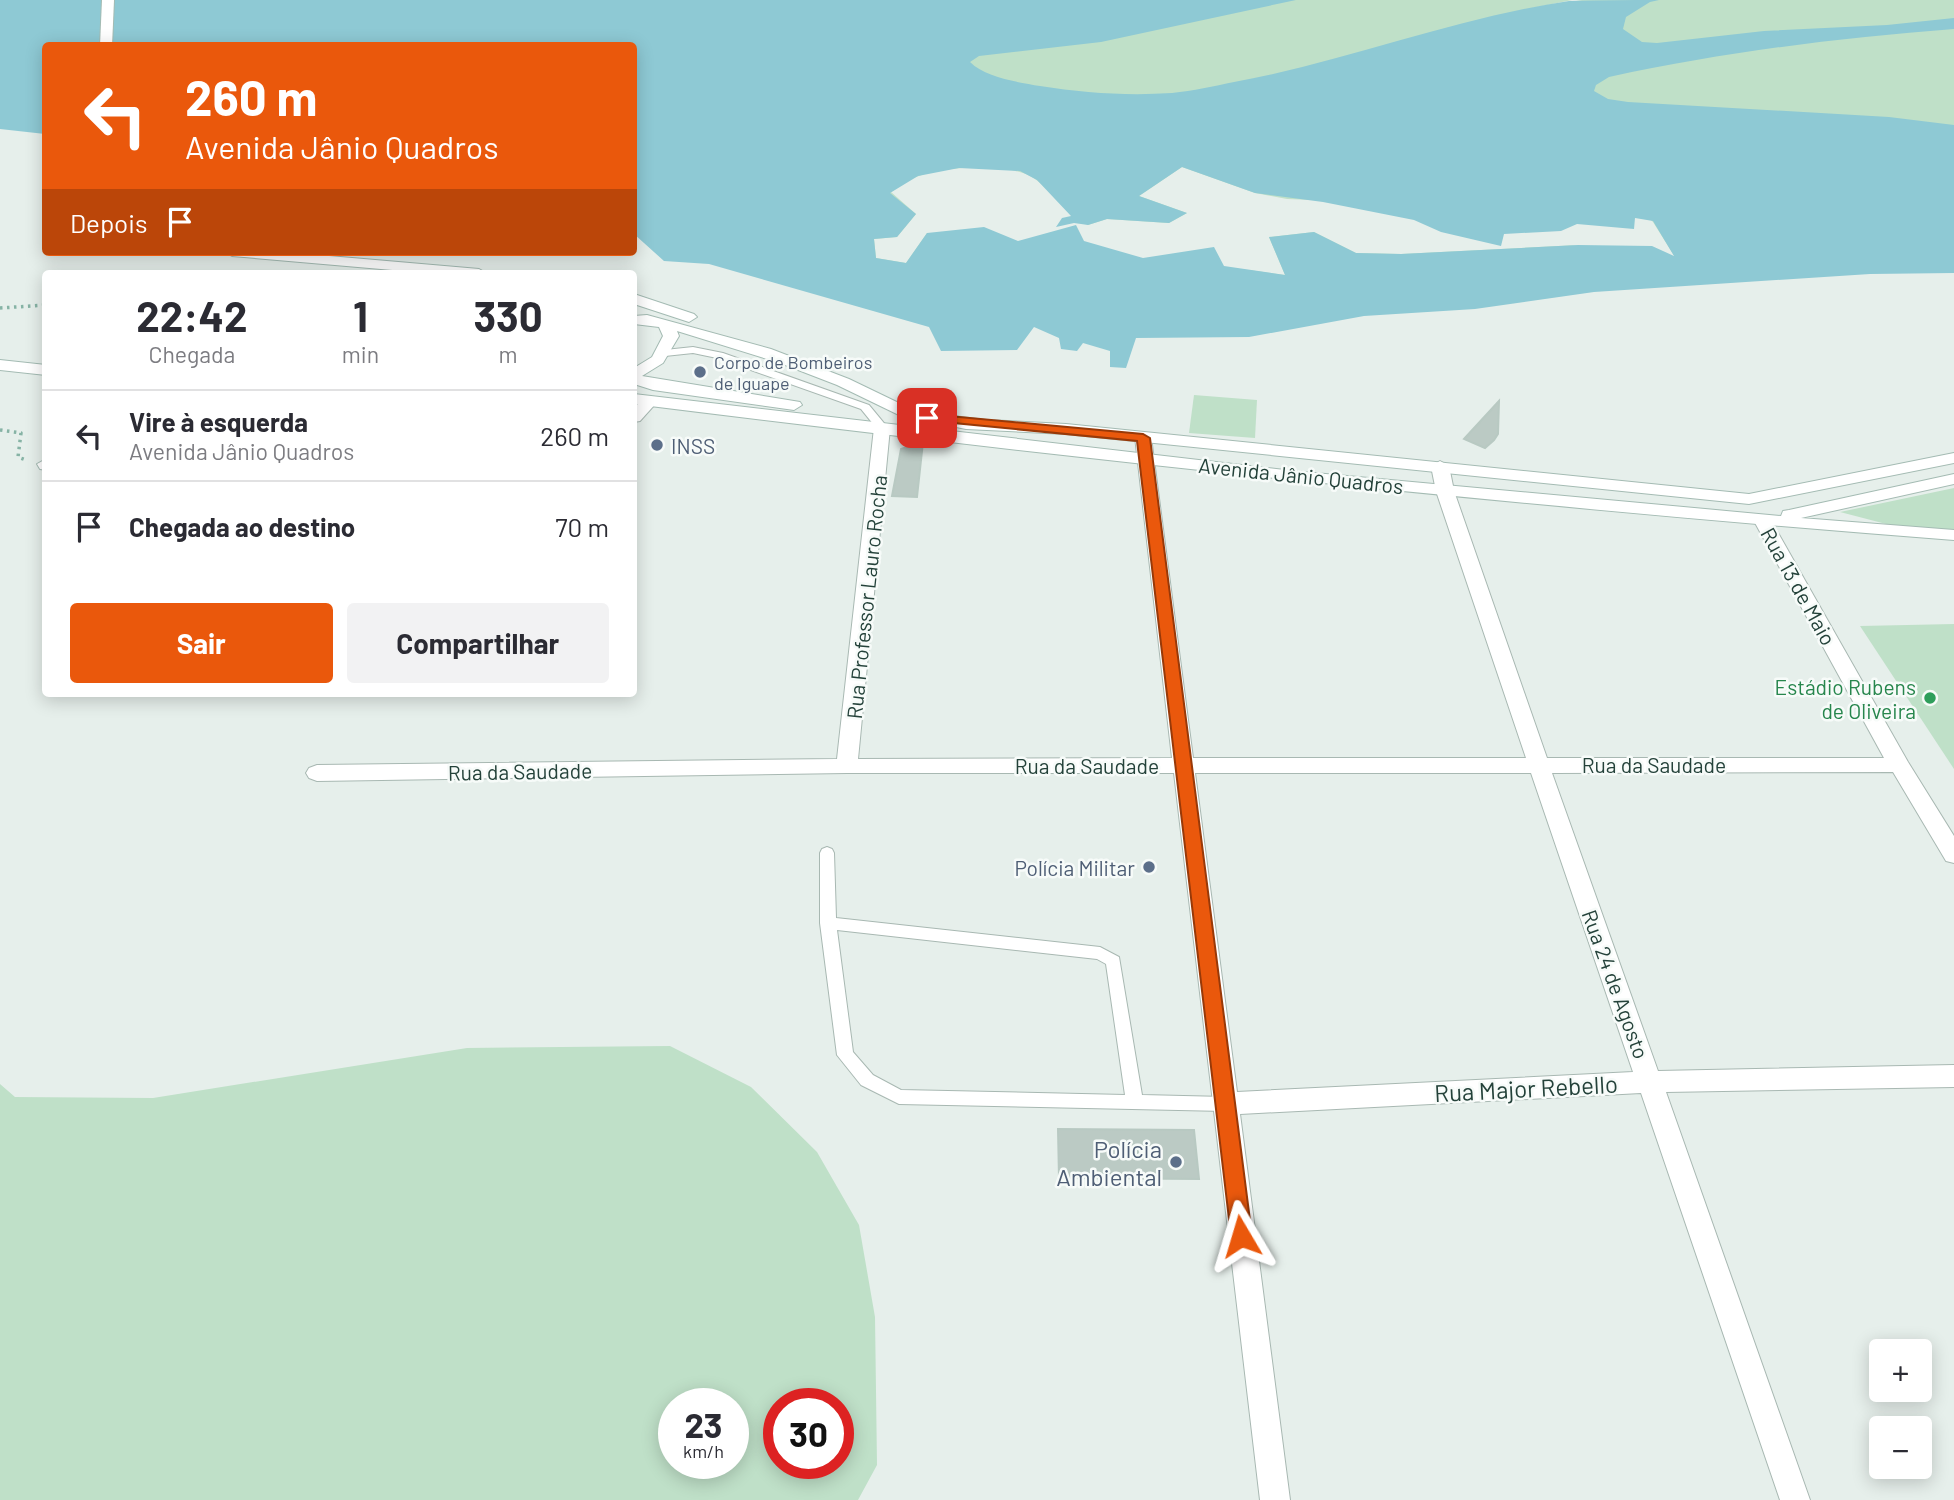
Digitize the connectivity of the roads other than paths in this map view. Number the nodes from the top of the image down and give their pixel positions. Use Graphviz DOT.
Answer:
graph roads {
  1 [pos="108,0"];
  2 [pos="106,42"];
  3 [pos="284,256"];
  4 [pos="451,269"];
  5 [pos="455,270"];
  6 [pos="458,270"];
  7 [pos="637,300"];
  8 [pos="637,320"];
  9 [pos="666,324"];
  10 [pos="665,353"];
  11 [pos="771,353"];
  12 [pos="0,365"];
  13 [pos="42,370"];
  14 [pos="637,377"];
  15 [pos="836,379"];
  16 [pos="826,394"];
  17 [pos="646,395"];
  18 [pos="637,412"];
  19 [pos="882,428"];
  20 [pos="1066,429"];
  21 [pos="1144,448"];
  22 [pos="1065,450"];
  23 [pos="1954,458"];
  24 [pos="1440,466"];
  25 [pos="1954,479"];
  26 [pos="1445,491"];
  27 [pos="1749,499"];
  28 [pos="1763,521"];
  29 [pos="1954,535"];
  30 [pos="1537,764"];
  31 [pos="1184,765"];
  32 [pos="1899,765"];
  33 [pos="847,766"];
  34 [pos="317,773"];
  35 [pos="827,853"];
  36 [pos="1954,855"];
  37 [pos="828,923"];
  38 [pos="1954,1076"];
  39 [pos="1651,1082"];
  40 [pos="1135,1102"];
  41 [pos="1225,1104"];
  42 [pos="1275,1500"];
  43 [pos="1795,1500"];
  1 -- 2 [label="street"];
  3 -- 4 [label="street"];
  4 -- 5 [label="street"];
  4 -- 6 [label="street"];
  7 -- 11 [label="street"];
  8 -- 9 [label="street"];
  9 -- 10 [label="street"];
  9 -- 11 [label="street"];
  10 -- 14 [label="street"];
  10 -- 16 [label="lane"];
  11 -- 15 [label="street, Avenida Jânio Quadros"];
  12 -- 13 [label="street"];
  15 -- 16 [label="lane"];
  15 -- 20 [label="street, Avenida Jânio Quadros"];
  16 -- 19 [label="lane"];
  17 -- 18 [label="street"];
  17 -- 19 [label="street, Avenida Jânio Quadros"];
  19 -- 22 [label="street, Avenida Jânio Quadros"];
  19 -- 33 [label="street, Rua Professor Lauro Rocha"];
  20 -- 21 [label="street, Avenida Jânio Quadros"];
  20 -- 22 [label="street"];
  21 -- 22 [label="street, Avenida Jânio Quadros"];
  21 -- 24 [label="street, Avenida Jânio Quadros"];
  21 -- 26 [label="street, Avenida Jânio Quadros"];
  21 -- 31 [label="street"];
  23 -- 27 [label="street, Avenida Jânio Quadros"];
  24 -- 26 [label="street, Rua 24 de Agosto"];
  24 -- 27 [label="street, Avenida Jânio Quadros"];
  25 -- 28 [label="street"];
  26 -- 28 [label="street, Avenida Jânio Quadros"];
  26 -- 30 [label="street, Rua 24 de Agosto"];
  27 -- 28 [label="street, Rua 13 de Maio"];
  28 -- 29 [label="street, Avenida Jânio Quadros"];
  28 -- 32 [label="street, Rua 13 de Maio"];
  30 -- 31 [label="street, Rua da Saudade"];
  30 -- 32 [label="street, Rua da Saudade"];
  30 -- 39 [label="street, Rua 24 de Agosto"];
  31 -- 33 [label="street, Rua da Saudade"];
  31 -- 41 [label="street"];
  32 -- 36 [label="street, Rua 13 de Maio"];
  33 -- 34 [label="street, Rua da Saudade"];
  35 -- 37 [label="lane"];
  37 -- 40 [label="lane"];
  37 -- 40 [label="lane"];
  38 -- 39 [label="street, Rua Major Rebello"];
  39 -- 41 [label="street, Rua Major Rebello"];
  39 -- 43 [label="street, Rua 24 de Agosto"];
  40 -- 41 [label="lane"];
  41 -- 42 [label="street"];
}
